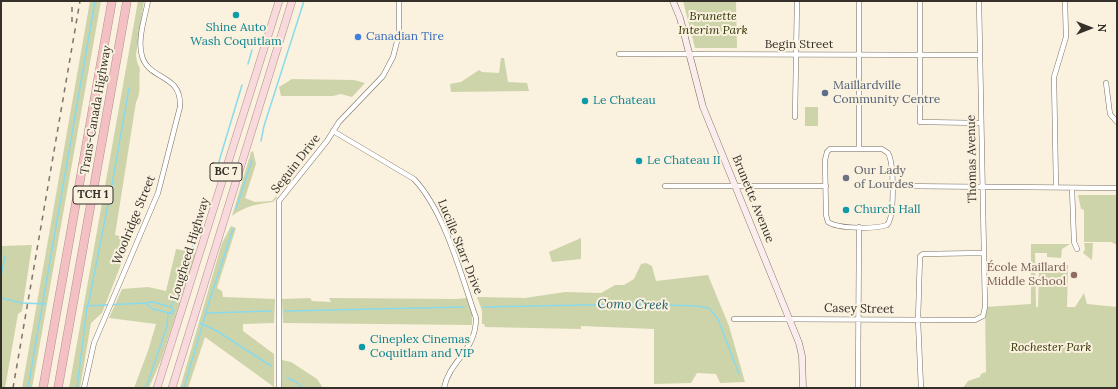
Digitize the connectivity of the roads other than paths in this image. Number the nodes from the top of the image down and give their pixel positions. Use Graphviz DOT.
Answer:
graph roads {
  1 [pos="112,1"];
  2 [pos="127,1"];
  3 [pos="148,1"];
  4 [pos="279,1"];
  5 [pos="292,1"];
  6 [pos="399,1"];
  7 [pos="673,1"];
  8 [pos="678,1"];
  9 [pos="797,1"];
  10 [pos="859,1"];
  11 [pos="920,1"];
  12 [pos="979,1"];
  13 [pos="1065,1"];
  14 [pos="680,18"];
  15 [pos="620,54"];
  16 [pos="689,55"];
  17 [pos="796,55"];
  18 [pos="859,55"];
  19 [pos="920,55"];
  20 [pos="979,55"];
  21 [pos="1106,83"];
  22 [pos="795,117"];
  23 [pos="1117,122"];
  24 [pos="981,123"];
  25 [pos="333,131"];
  26 [pos="858,149"];
  27 [pos="665,186"];
  28 [pos="735,186"];
  29 [pos="826,186"];
  30 [pos="892,186"];
  31 [pos="983,187"];
  32 [pos="1056,188"];
  33 [pos="1072,188"];
  34 [pos="1117,188"];
  35 [pos="859,227"];
  36 [pos="1077,249"];
  37 [pos="983,253"];
  38 [pos="983,316"];
  39 [pos="734,319"];
  40 [pos="789,319"];
  41 [pos="859,319"];
  42 [pos="918,320"];
  43 [pos="43,388"];
  44 [pos="58,388"];
  45 [pos="84,388"];
  46 [pos="157,388"];
  47 [pos="172,388"];
  48 [pos="279,388"];
  49 [pos="444,388"];
  50 [pos="803,388"];
  51 [pos="858,388"];
  52 [pos="921,388"];
  1 -- 43 [label="highway, Trans-Canada Highway / TCH 1"];
  2 -- 44 [label="highway, Trans-Canada Highway / TCH 1"];
  3 -- 45 [label="street, Woolridge Street"];
  4 -- 46 [label="main road, Lougheed Highway / BC 7"];
  5 -- 47 [label="main road, Lougheed Highway / BC 7"];
  6 -- 25 [label="street, Seguin Drive"];
  7 -- 14 [label="main road, Brunette Avenue"];
  8 -- 14 [label="main road, Brunette Avenue"];
  9 -- 17 [label="street"];
  10 -- 18 [label="street"];
  11 -- 19 [label="street"];
  12 -- 20 [label="street, Thomas Avenue"];
  13 -- 32 [label="street"];
  14 -- 16 [label="main road, Brunette Avenue"];
  15 -- 16 [label="street, Begin Street"];
  16 -- 17 [label="street, Begin Street"];
  16 -- 28 [label="main road, Brunette Avenue"];
  17 -- 18 [label="street, Begin Street"];
  17 -- 22 [label="street"];
  18 -- 19 [label="street, Begin Street"];
  18 -- 26 [label="street"];
  19 -- 20 [label="street, Begin Street"];
  19 -- 24 [label="street"];
  20 -- 24 [label="street, Thomas Avenue"];
  21 -- 23 [label="street"];
  24 -- 31 [label="street, Thomas Avenue"];
  25 -- 48 [label="street, Seguin Drive"];
  25 -- 49 [label="street, Lucille Starr Drive"];
  26 -- 29 [label="street"];
  26 -- 30 [label="street"];
  27 -- 28 [label="street"];
  28 -- 29 [label="street"];
  28 -- 40 [label="main road, Brunette Avenue"];
  29 -- 35 [label="street"];
  30 -- 31 [label="street"];
  30 -- 35 [label="street"];
  31 -- 32 [label="street"];
  31 -- 37 [label="street, Thomas Avenue"];
  32 -- 33 [label="street"];
  33 -- 34 [label="street"];
  33 -- 36 [label="street"];
  35 -- 41 [label="street"];
  37 -- 38 [label="street, Thomas Avenue"];
  37 -- 42 [label="street"];
  38 -- 42 [label="street, Casey Street"];
  39 -- 40 [label="street, Casey Street"];
  40 -- 41 [label="street, Casey Street"];
  40 -- 50 [label="main road, Brunette Avenue"];
  41 -- 42 [label="street, Casey Street"];
  41 -- 51 [label="street"];
  42 -- 52 [label="street"];
}
